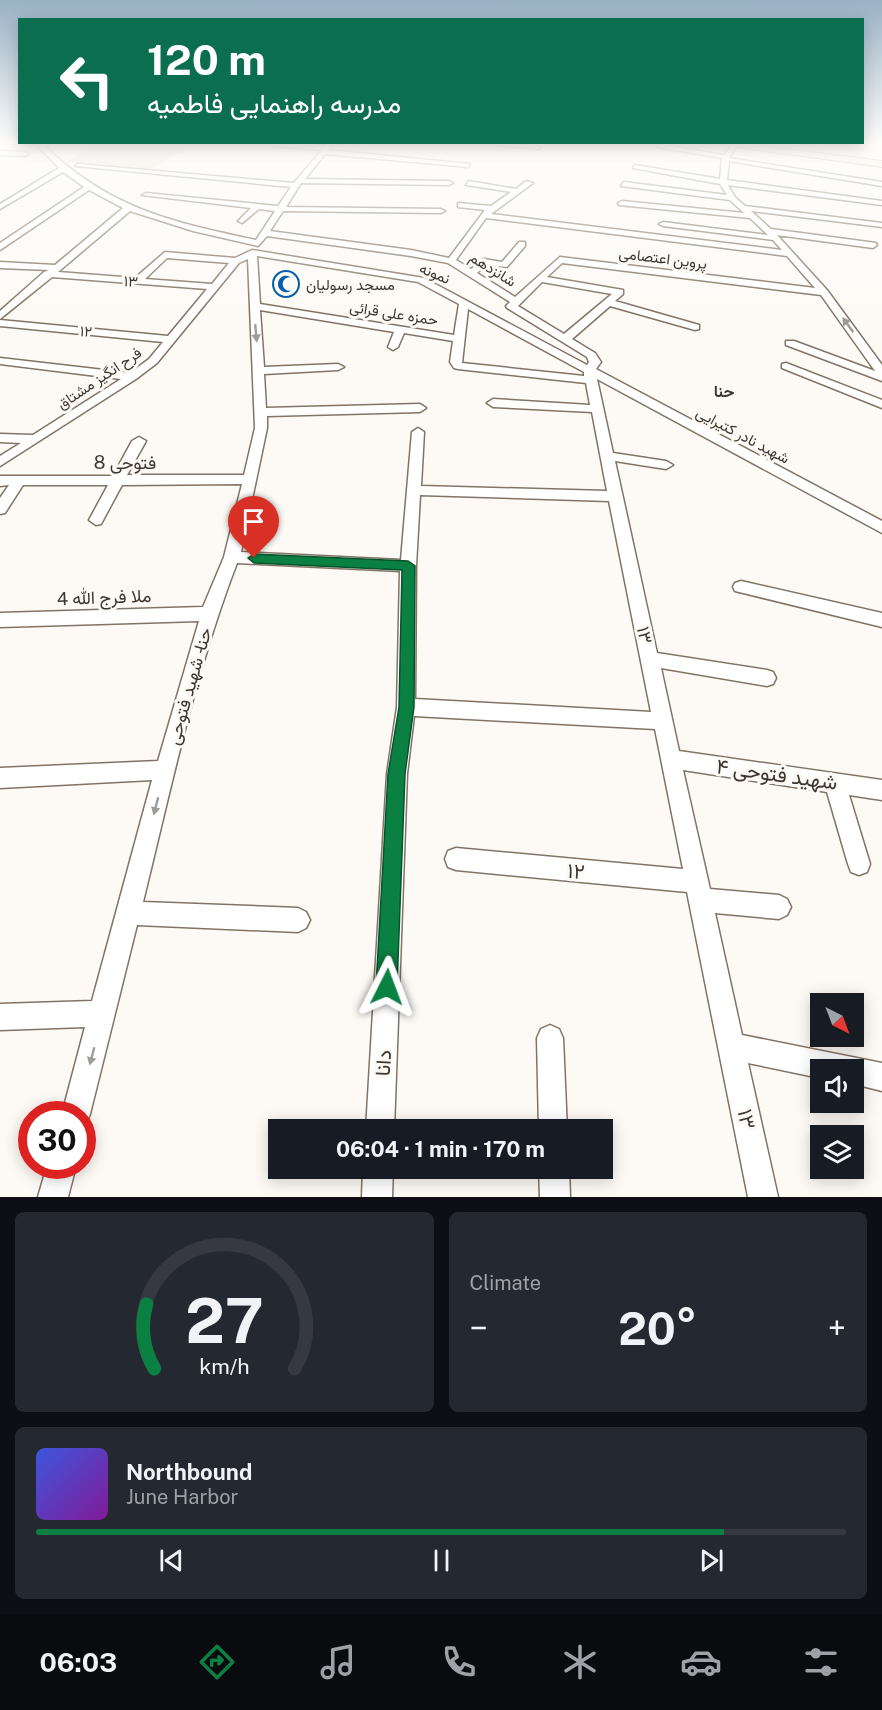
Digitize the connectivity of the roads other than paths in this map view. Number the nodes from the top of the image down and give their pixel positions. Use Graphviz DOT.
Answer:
graph roads {
  1 [pos="15,198"];
  2 [pos="73,198"];
  3 [pos="106,198"];
  4 [pos="176,198"];
  5 [pos="234,198"];
  6 [pos="289,198"];
  7 [pos="509,198"];
  8 [pos="732,198"];
  9 [pos="843,198"];
  10 [pos="188,199"];
  11 [pos="229,203"];
  12 [pos="622,203"];
  13 [pos="882,203"];
  14 [pos="461,205"];
  15 [pos="258,206"];
  16 [pos="0,207"];
  17 [pos="744,208"];
  18 [pos="127,209"];
  19 [pos="282,209"];
  20 [pos="441,211"];
  21 [pos="488,212"];
  22 [pos="752,216"];
  23 [pos="242,221"];
  24 [pos="172,224"];
  25 [pos="663,224"];
  26 [pos="882,225"];
  27 [pos="206,232"];
  28 [pos="163,233"];
  29 [pos="264,233"];
  30 [pos="772,235"];
  31 [pos="198,240"];
  32 [pos="522,244"];
  33 [pos="873,244"];
  34 [pos="0,247"];
  35 [pos="249,252"];
  36 [pos="791,254"];
  37 [pos="451,261"];
  38 [pos="0,265"];
  39 [pos="51,271"];
  40 [pos="472,273"];
  41 [pos="542,279"];
  42 [pos="137,281"];
  43 [pos="215,287"];
  44 [pos="824,292"];
  45 [pos="608,302"];
  46 [pos="464,303"];
  47 [pos="514,304"];
  48 [pos="254,306"];
  49 [pos="0,316"];
  50 [pos="489,316"];
  51 [pos="0,323"];
  52 [pos="695,327"];
  53 [pos="401,330"];
  54 [pos="171,339"];
  55 [pos="459,339"];
  56 [pos="565,339"];
  57 [pos="790,343"];
  58 [pos="393,347"];
  59 [pos="0,361"];
  60 [pos="786,366"];
  61 [pos="338,367"];
  62 [pos="260,371"];
  63 [pos="882,372"];
  64 [pos="590,375"];
  65 [pos="132,377"];
  66 [pos="882,378"];
  67 [pos="493,403"];
  68 [pos="882,404"];
  69 [pos="420,408"];
  70 [pos="597,409"];
  71 [pos="260,412"];
  72 [pos="418,432"];
  73 [pos="0,438"];
  74 [pos="33,439"];
  75 [pos="140,441"];
  76 [pos="607,456"];
  77 [pos="0,462"];
  78 [pos="666,465"];
  79 [pos="250,479"];
  80 [pos="20,480"];
  81 [pos="120,480"];
  82 [pos="0,481"];
  83 [pos="413,490"];
  84 [pos="615,496"];
  85 [pos="0,509"];
  86 [pos="96,520"];
  87 [pos="882,528"];
  88 [pos="232,557"];
  89 [pos="408,566"];
  90 [pos="741,587"];
  91 [pos="209,614"];
  92 [pos="0,620"];
  93 [pos="882,620"];
  94 [pos="650,659"];
  95 [pos="767,678"];
  96 [pos="406,707"];
  97 [pos="663,721"];
  98 [pos="671,759"];
  99 [pos="165,770"];
  100 [pos="0,778"];
  101 [pos="835,783"];
  102 [pos="882,790"];
  103 [pos="456,859"];
  104 [pos="859,864"];
  105 [pos="699,891"];
  106 [pos="779,907"];
  107 [pos="130,912"];
  108 [pos="298,920"];
  109 [pos="103,1014"];
  110 [pos="0,1017"];
  111 [pos="550,1038"];
  112 [pos="731,1046"];
  113 [pos="810,1063"];
  114 [pos="864,1073"];
  115 [pos="882,1077"];
  116 [pos="80,1101"];
  117 [pos="381,1119"];
  118 [pos="553,1119"];
  119 [pos="58,1179"];
  120 [pos="378,1179"];
  121 [pos="554,1179"];
  122 [pos="53,1197"];
  123 [pos="377,1197"];
  124 [pos="555,1197"];
  125 [pos="763,1197"];
  1 -- 16 [label="street"];
  2 -- 34 [label="street"];
  3 -- 18 [label="street"];
  4 -- 10 [label="street"];
  5 -- 11 [label="street"];
  6 -- 19 [label="street, فرح انگیز مشتاق"];
  7 -- 21 [label="street"];
  8 -- 17 [label="street"];
  9 -- 13 [label="street"];
  10 -- 11 [label="street"];
  11 -- 15 [label="street"];
  12 -- 22 [label="street"];
  14 -- 21 [label="street"];
  15 -- 19 [label="street"];
  15 -- 23 [label="street"];
  17 -- 22 [label="street"];
  17 -- 26 [label="street"];
  18 -- 24 [label="street"];
  18 -- 39 [label="street"];
  19 -- 20 [label="street"];
  19 -- 29 [label="street, فرح انگیز مشتاق"];
  21 -- 36 [label="street"];
  21 -- 37 [label="street"];
  22 -- 30 [label="street"];
  24 -- 27 [label="street"];
  24 -- 28 [label="street"];
  25 -- 30 [label="street"];
  27 -- 31 [label="street"];
  27 -- 35 [label="street"];
  29 -- 35 [label="street, فرح انگیز مشتاق"];
  29 -- 37 [label="street, شانزدهم"];
  30 -- 33 [label="street"];
  30 -- 36 [label="street"];
  32 -- 40 [label="street"];
  35 -- 42 [label="street"];
  35 -- 43 [label="street, فرح انگیز مشتاق"];
  35 -- 46 [label="street, نمونه"];
  35 -- 48 [label="street, حنا- شهید فتوحی"];
  36 -- 44 [label="street"];
  37 -- 40 [label="street, شانزدهم"];
  38 -- 39 [label="street, ۱۳"];
  39 -- 42 [label="street, ۱۳"];
  39 -- 49 [label="street"];
  40 -- 47 [label="street, شانزدهم"];
  41 -- 44 [label="street, پروین اعتصامی"];
  41 -- 45 [label="street"];
  41 -- 47 [label="street, پروین اعتصامی"];
  42 -- 43 [label="street, ۱۳"];
  43 -- 54 [label="street, فرح انگیز مشتاق"];
  63 -- 44 [label="street, one-way"];
  45 -- 52 [label="street"];
  45 -- 56 [label="street"];
  46 -- 50 [label="street, نمونه"];
  46 -- 55 [label="street"];
  47 -- 50 [label="street, پروین اعتصامی"];
  47 -- 56 [label="street, شانزدهم"];
  48 -- 53 [label="street, حمزه علی قرائی"];
  48 -- 62 [label="street, حنا- شهید فتوحی, one-way"];
  50 -- 64 [label="street, نمونه"];
  51 -- 54 [label="street, ۱۲"];
  53 -- 55 [label="street, حمزه علی قرائی"];
  53 -- 58 [label="street"];
  54 -- 65 [label="street, فرح انگیز مشتاق"];
  55 -- 64 [label="street"];
  56 -- 64 [label="street, شانزدهم"];
  57 -- 66 [label="street"];
  59 -- 65 [label="street"];
  60 -- 68 [label="street"];
  61 -- 62 [label="street"];
  62 -- 71 [label="street, حنا- شهید فتوحی"];
  64 -- 70 [label="street, ۱۳"];
  64 -- 87 [label="street, شهید نادر کتیرایی"];
  65 -- 74 [label="street, فرح انگیز مشتاق"];
  67 -- 70 [label="street"];
  69 -- 71 [label="street"];
  70 -- 76 [label="street, ۱۳"];
  71 -- 79 [label="street, حنا- شهید فتوحی"];
  72 -- 83 [label="street, دانا"];
  73 -- 74 [label="street"];
  74 -- 77 [label="street, فرح انگیز مشتاق"];
  75 -- 81 [label="street"];
  76 -- 78 [label="street"];
  76 -- 84 [label="street, ۱۳"];
  79 -- 81 [label="street, فتوحی 8"];
  79 -- 88 [label="street, حنا- شهید فتوحی"];
  80 -- 81 [label="street, فتوحی 8"];
  80 -- 82 [label="street, فتوحی 8"];
  80 -- 85 [label="street"];
  81 -- 86 [label="street"];
  83 -- 84 [label="street"];
  83 -- 89 [label="street, دانا"];
  84 -- 94 [label="street, ۱۳"];
  88 -- 89 [label="street"];
  88 -- 91 [label="street, حنا- شهید فتوحی"];
  89 -- 96 [label="street, دانا"];
  90 -- 93 [label="street"];
  91 -- 92 [label="street, 4 ملا فرج الله"];
  91 -- 99 [label="street, حنا- شهید فتوحی"];
  94 -- 95 [label="street"];
  94 -- 97 [label="street, ۱۳"];
  96 -- 97 [label="street"];
  96 -- 117 [label="street, دانا"];
  97 -- 98 [label="street, ۱۳"];
  98 -- 101 [label="street, شهید فتوحی ۴"];
  98 -- 105 [label="street, ۱۳"];
  99 -- 100 [label="street"];
  99 -- 107 [label="street, حنا- شهید فتوحی, one-way"];
  101 -- 102 [label="street, شهید فتوحی ۴"];
  101 -- 104 [label="street"];
  103 -- 105 [label="street, ۱۲"];
  105 -- 106 [label="street"];
  105 -- 112 [label="street, ۱۳"];
  107 -- 108 [label="street"];
  107 -- 109 [label="street, حنا- شهید فتوحی"];
  109 -- 110 [label="street"];
  109 -- 116 [label="street, حنا- شهید فتوحی, one-way"];
  111 -- 118 [label="street"];
  112 -- 113 [label="street"];
  112 -- 125 [label="street, ۱۳"];
  114 -- 115 [label="street"];
  119 -- 122 [label="street"];
  120 -- 123 [label="street"];
  121 -- 124 [label="street"];
}
